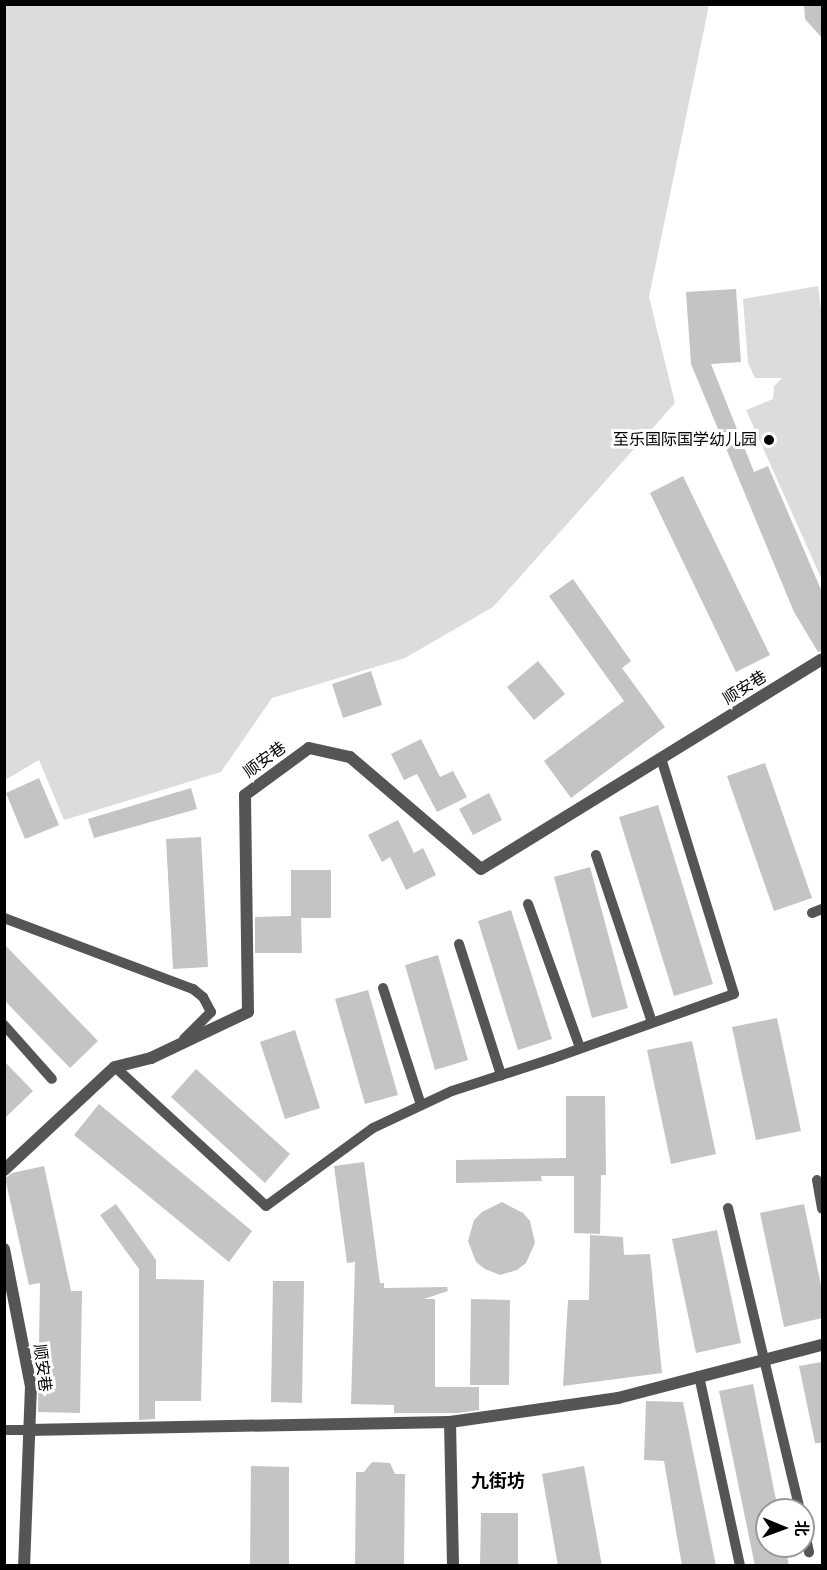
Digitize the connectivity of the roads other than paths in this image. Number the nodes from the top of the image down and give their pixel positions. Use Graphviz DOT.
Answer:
graph roads {
  1 [pos="822,660"];
  2 [pos="661,758"];
  3 [pos="596,855"];
  4 [pos="528,904"];
  5 [pos="4,918"];
  6 [pos="459,944"];
  7 [pos="383,988"];
  8 [pos="652,1022"];
  9 [pos="4,1025"];
  10 [pos="177,1046"];
  11 [pos="580,1048"];
  12 [pos="115,1067"];
  13 [pos="501,1075"];
  14 [pos="52,1079"];
  15 [pos="421,1105"];
  16 [pos="4,1170"];
  17 [pos="817,1180"];
  18 [pos="728,1208"];
  19 [pos="822,1209"];
  20 [pos="4,1249"];
  21 [pos="822,1345"];
  22 [pos="765,1359"];
  23 [pos="699,1376"];
  24 [pos="450,1422"];
  25 [pos="4,1430"];
  26 [pos="28,1430"];
  27 [pos="797,1498"];
  28 [pos="24,1566"];
  29 [pos="453,1566"];
  30 [pos="740,1566"];
  1 -- 2 [label="street, 顺安巷"];
  2 -- 8 [label="lane"];
  2 -- 10 [label="street, 顺安巷"];
  3 -- 8 [label="lane"];
  4 -- 11 [label="lane"];
  5 -- 10 [label="lane"];
  6 -- 13 [label="lane"];
  7 -- 15 [label="lane"];
  8 -- 11 [label="lane"];
  9 -- 14 [label="lane"];
  10 -- 12 [label="street, 顺安巷"];
  11 -- 13 [label="lane"];
  12 -- 15 [label="lane"];
  12 -- 16 [label="street, 顺安巷"];
  13 -- 15 [label="lane"];
  17 -- 19 [label="lane"];
  18 -- 22 [label="lane"];
  20 -- 26 [label="street, 顺安巷"];
  21 -- 22 [label="street"];
  22 -- 23 [label="street"];
  22 -- 27 [label="lane"];
  23 -- 24 [label="street"];
  23 -- 30 [label="lane"];
  24 -- 26 [label="street"];
  24 -- 29 [label="street"];
  25 -- 26 [label="lane"];
  26 -- 28 [label="street, 顺安巷"];
}
